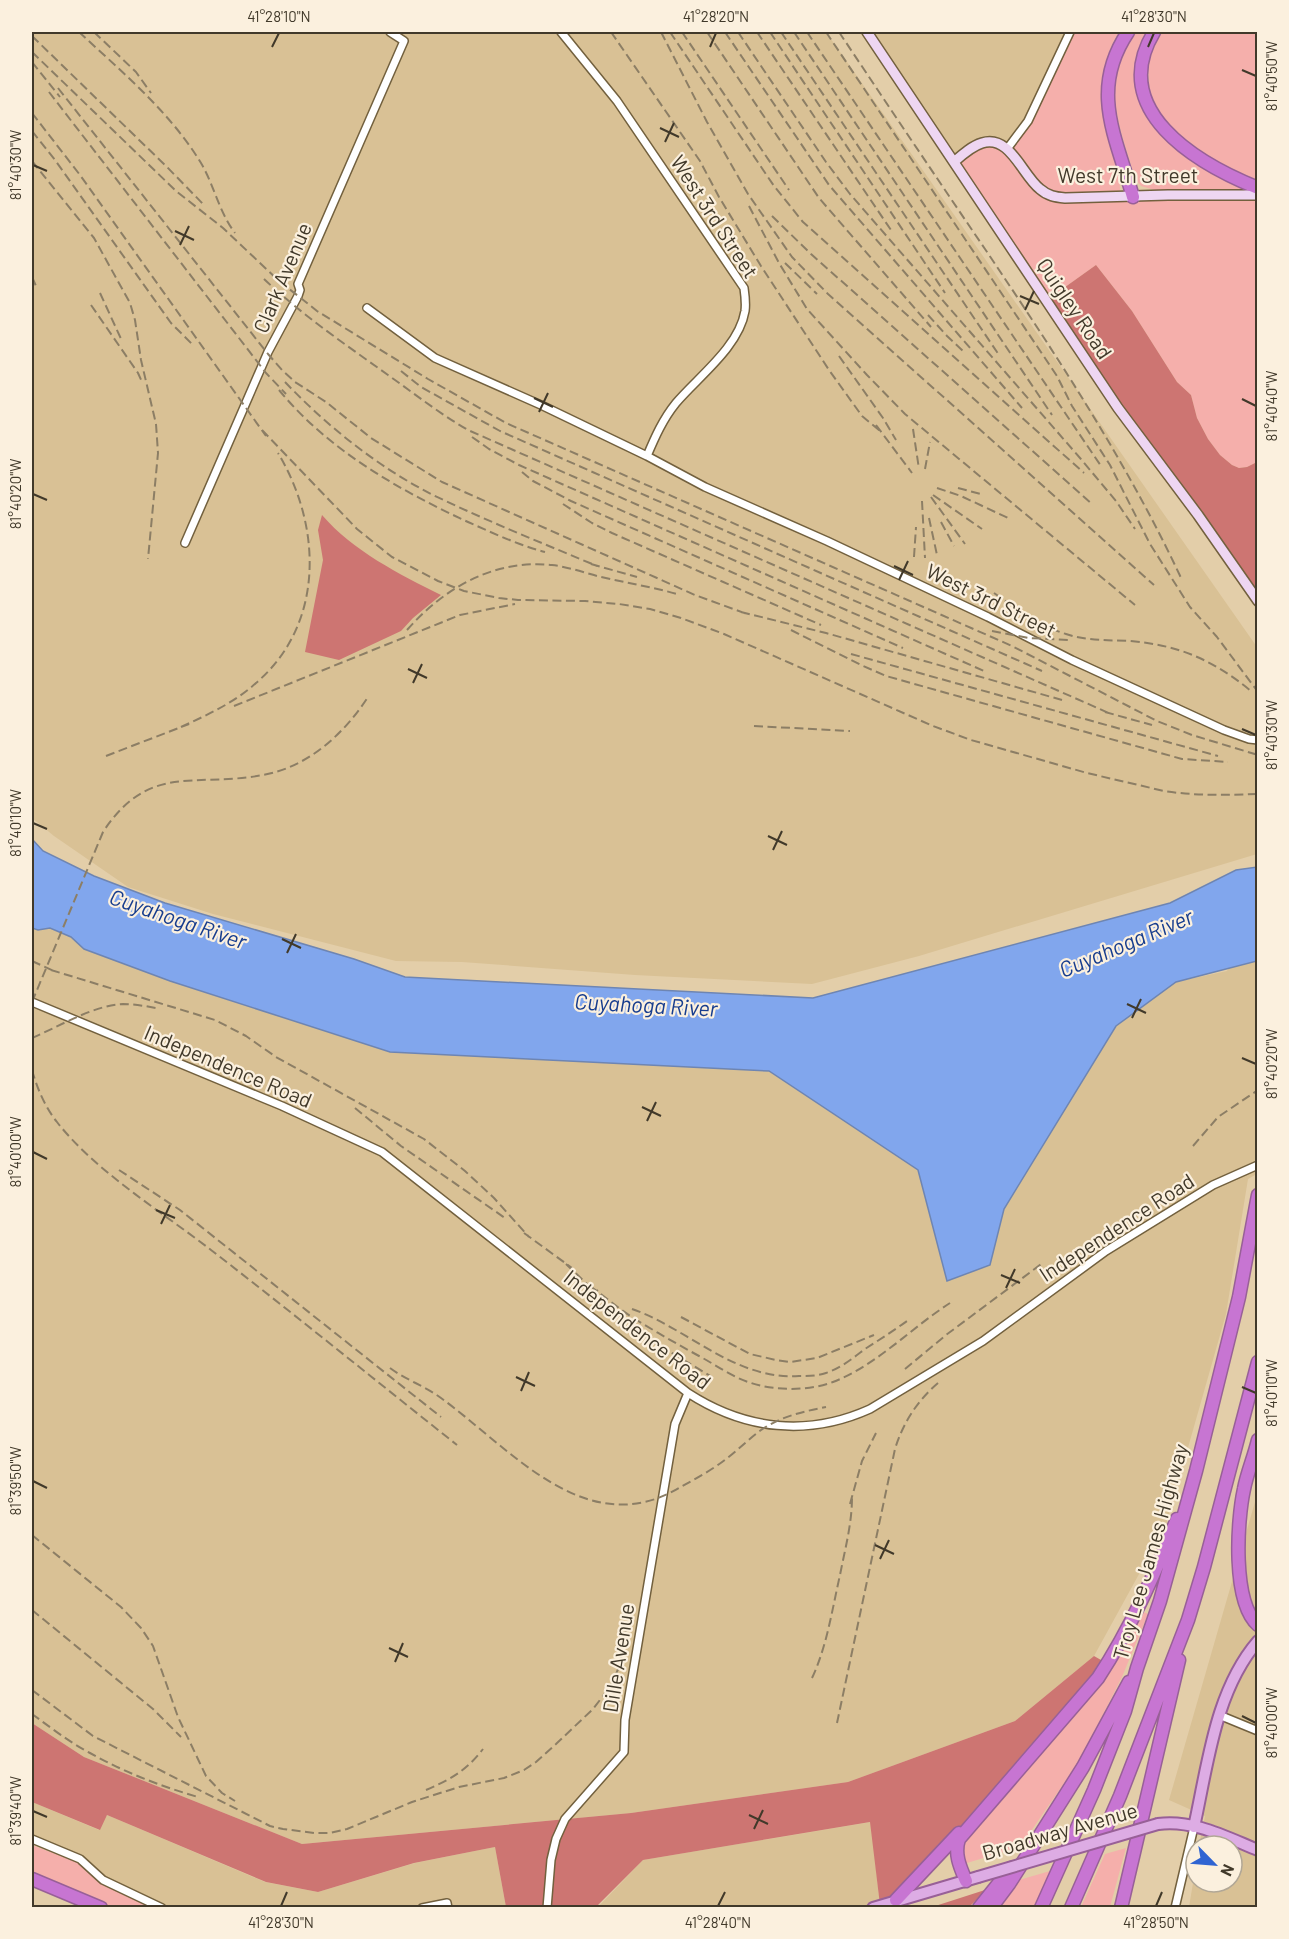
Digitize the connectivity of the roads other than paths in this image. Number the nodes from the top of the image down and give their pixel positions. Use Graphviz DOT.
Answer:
graph roads {
  1 [pos="390,32"];
  2 [pos="561,32"];
  3 [pos="867,32"];
  4 [pos="1070,32"];
  5 [pos="1128,32"];
  6 [pos="1154,32"];
  7 [pos="1007,149"];
  8 [pos="955,161"];
  9 [pos="1257,188"];
  10 [pos="1257,195"];
  11 [pos="1133,197"];
  12 [pos="367,308"];
  13 [pos="647,456"];
  14 [pos="185,543"];
  15 [pos="1257,602"];
  16 [pos="1257,740"];
  17 [pos="32,1002"];
  18 [pos="1257,1165"];
  19 [pos="1257,1195"];
  20 [pos="1257,1362"];
  21 [pos="688,1393"];
  22 [pos="1257,1440"];
  23 [pos="1196,1470"];
  24 [pos="1188,1620"];
  25 [pos="1257,1625"];
  26 [pos="1257,1641"];
  27 [pos="1137,1668"];
  28 [pos="1219,1714"];
  29 [pos="1257,1731"];
  30 [pos="987,1804"];
  31 [pos="1053,1815"];
  32 [pos="1194,1827"];
  33 [pos="32,1839"];
  34 [pos="1257,1850"];
  35 [pos="1134,1851"];
  36 [pos="32,1879"];
  37 [pos="966,1881"];
  38 [pos="896,1900"];
  39 [pos="447,1905"];
  40 [pos="100,1908"];
  41 [pos="162,1908"];
  42 [pos="422,1908"];
  43 [pos="546,1908"];
  44 [pos="873,1908"];
  45 [pos="979,1908"];
  46 [pos="991,1908"];
  47 [pos="1041,1908"];
  48 [pos="1071,1908"];
  49 [pos="1116,1908"];
  50 [pos="1122,1908"];
  51 [pos="1175,1908"];
  1 -- 14 [label="street, Clark Avenue"];
  2 -- 13 [label="street, West 3rd Street"];
  3 -- 8 [label="street, Quigley Road"];
  4 -- 7 [label="street"];
  5 -- 11 [label="highway"];
  6 -- 9 [label="highway"];
  7 -- 8 [label="street"];
  7 -- 11 [label="street, West 7th Street"];
  8 -- 15 [label="street, Quigley Road"];
  10 -- 11 [label="street, West 7th Street"];
  12 -- 13 [label="street, West 3rd Street"];
  13 -- 16 [label="street, West 3rd Street"];
  17 -- 21 [label="street, Independence Road"];
  18 -- 21 [label="street, Independence Road"];
  19 -- 23 [label="highway, Troy Lee James Highway"];
  20 -- 24 [label="highway"];
  21 -- 43 [label="street, Dille Avenue"];
  22 -- 25 [label="highway"];
  23 -- 27 [label="highway, Troy Lee James Highway"];
  23 -- 30 [label="highway"];
  24 -- 35 [label="highway"];
  24 -- 48 [label="highway"];
  26 -- 28 [label="main road"];
  27 -- 31 [label="highway"];
  27 -- 47 [label="highway, Troy Lee James Highway"];
  28 -- 29 [label="street"];
  28 -- 32 [label="main road"];
  30 -- 37 [label="highway"];
  30 -- 38 [label="highway"];
  31 -- 45 [label="highway"];
  31 -- 46 [label="highway"];
  32 -- 34 [label="main road, Broadway Avenue"];
  32 -- 37 [label="main road, Broadway Avenue, bridge"];
  32 -- 51 [label="street"];
  33 -- 41 [label="street"];
  35 -- 49 [label="highway"];
  35 -- 50 [label="highway"];
  36 -- 40 [label="highway"];
  37 -- 38 [label="main road, Broadway Avenue"];
  38 -- 44 [label="main road, Broadway Avenue"];
  39 -- 42 [label="street"];
}
